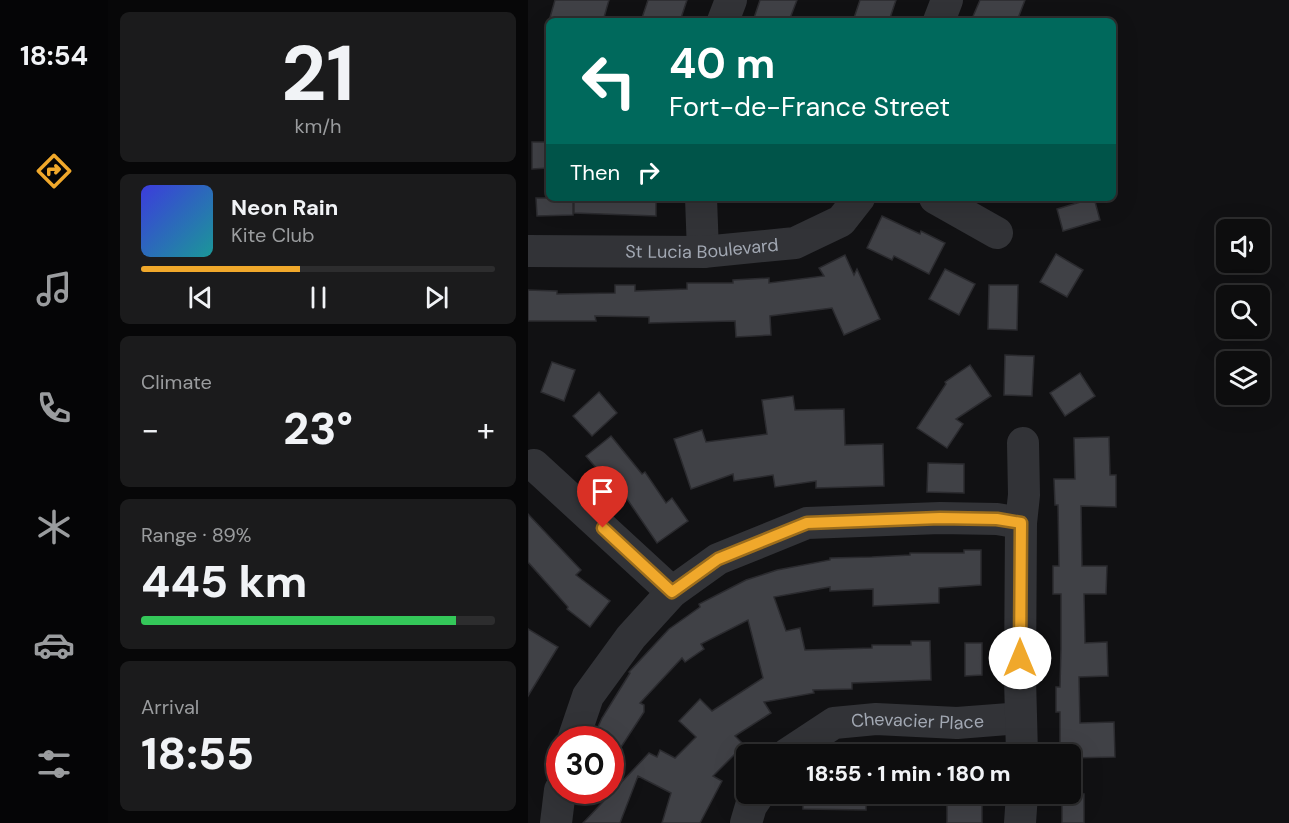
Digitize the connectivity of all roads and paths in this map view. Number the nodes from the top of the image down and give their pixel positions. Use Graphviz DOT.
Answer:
graph roads {
  1 [pos="731,0"];
  2 [pos="947,0"];
  3 [pos="724,18"];
  4 [pos="940,18"];
  5 [pos="701,201"];
  6 [pos="857,201"];
  7 [pos="940,201"];
  8 [pos="997,233"];
  9 [pos="528,251"];
  10 [pos="703,252"];
  11 [pos="1023,443"];
  12 [pos="534,465"];
  13 [pos="1021,523"];
  14 [pos="672,592"];
  15 [pos="1021,718"];
  16 [pos="578,726"];
  17 [pos="802,744"];
  18 [pos="1022,744"];
  19 [pos="558,804"];
  20 [pos="752,804"];
  21 [pos="1021,804"];
  22 [pos="556,823"];
  23 [pos="746,823"];
  24 [pos="1020,823"];
  1 -- 3 [label="street"];
  2 -- 4 [label="street"];
  5 -- 10 [label="street"];
  6 -- 10 [label="street, St Lucia Boulevard"];
  7 -- 8 [label="street"];
  9 -- 10 [label="street, St Lucia Boulevard"];
  11 -- 13 [label="street"];
  12 -- 14 [label="street"];
  13 -- 14 [label="street"];
  13 -- 15 [label="street"];
  14 -- 16 [label="street"];
  15 -- 17 [label="street, Chevacier Place"];
  15 -- 18 [label="street"];
  19 -- 22 [label="street"];
  20 -- 23 [label="street"];
  21 -- 24 [label="street"];
}
